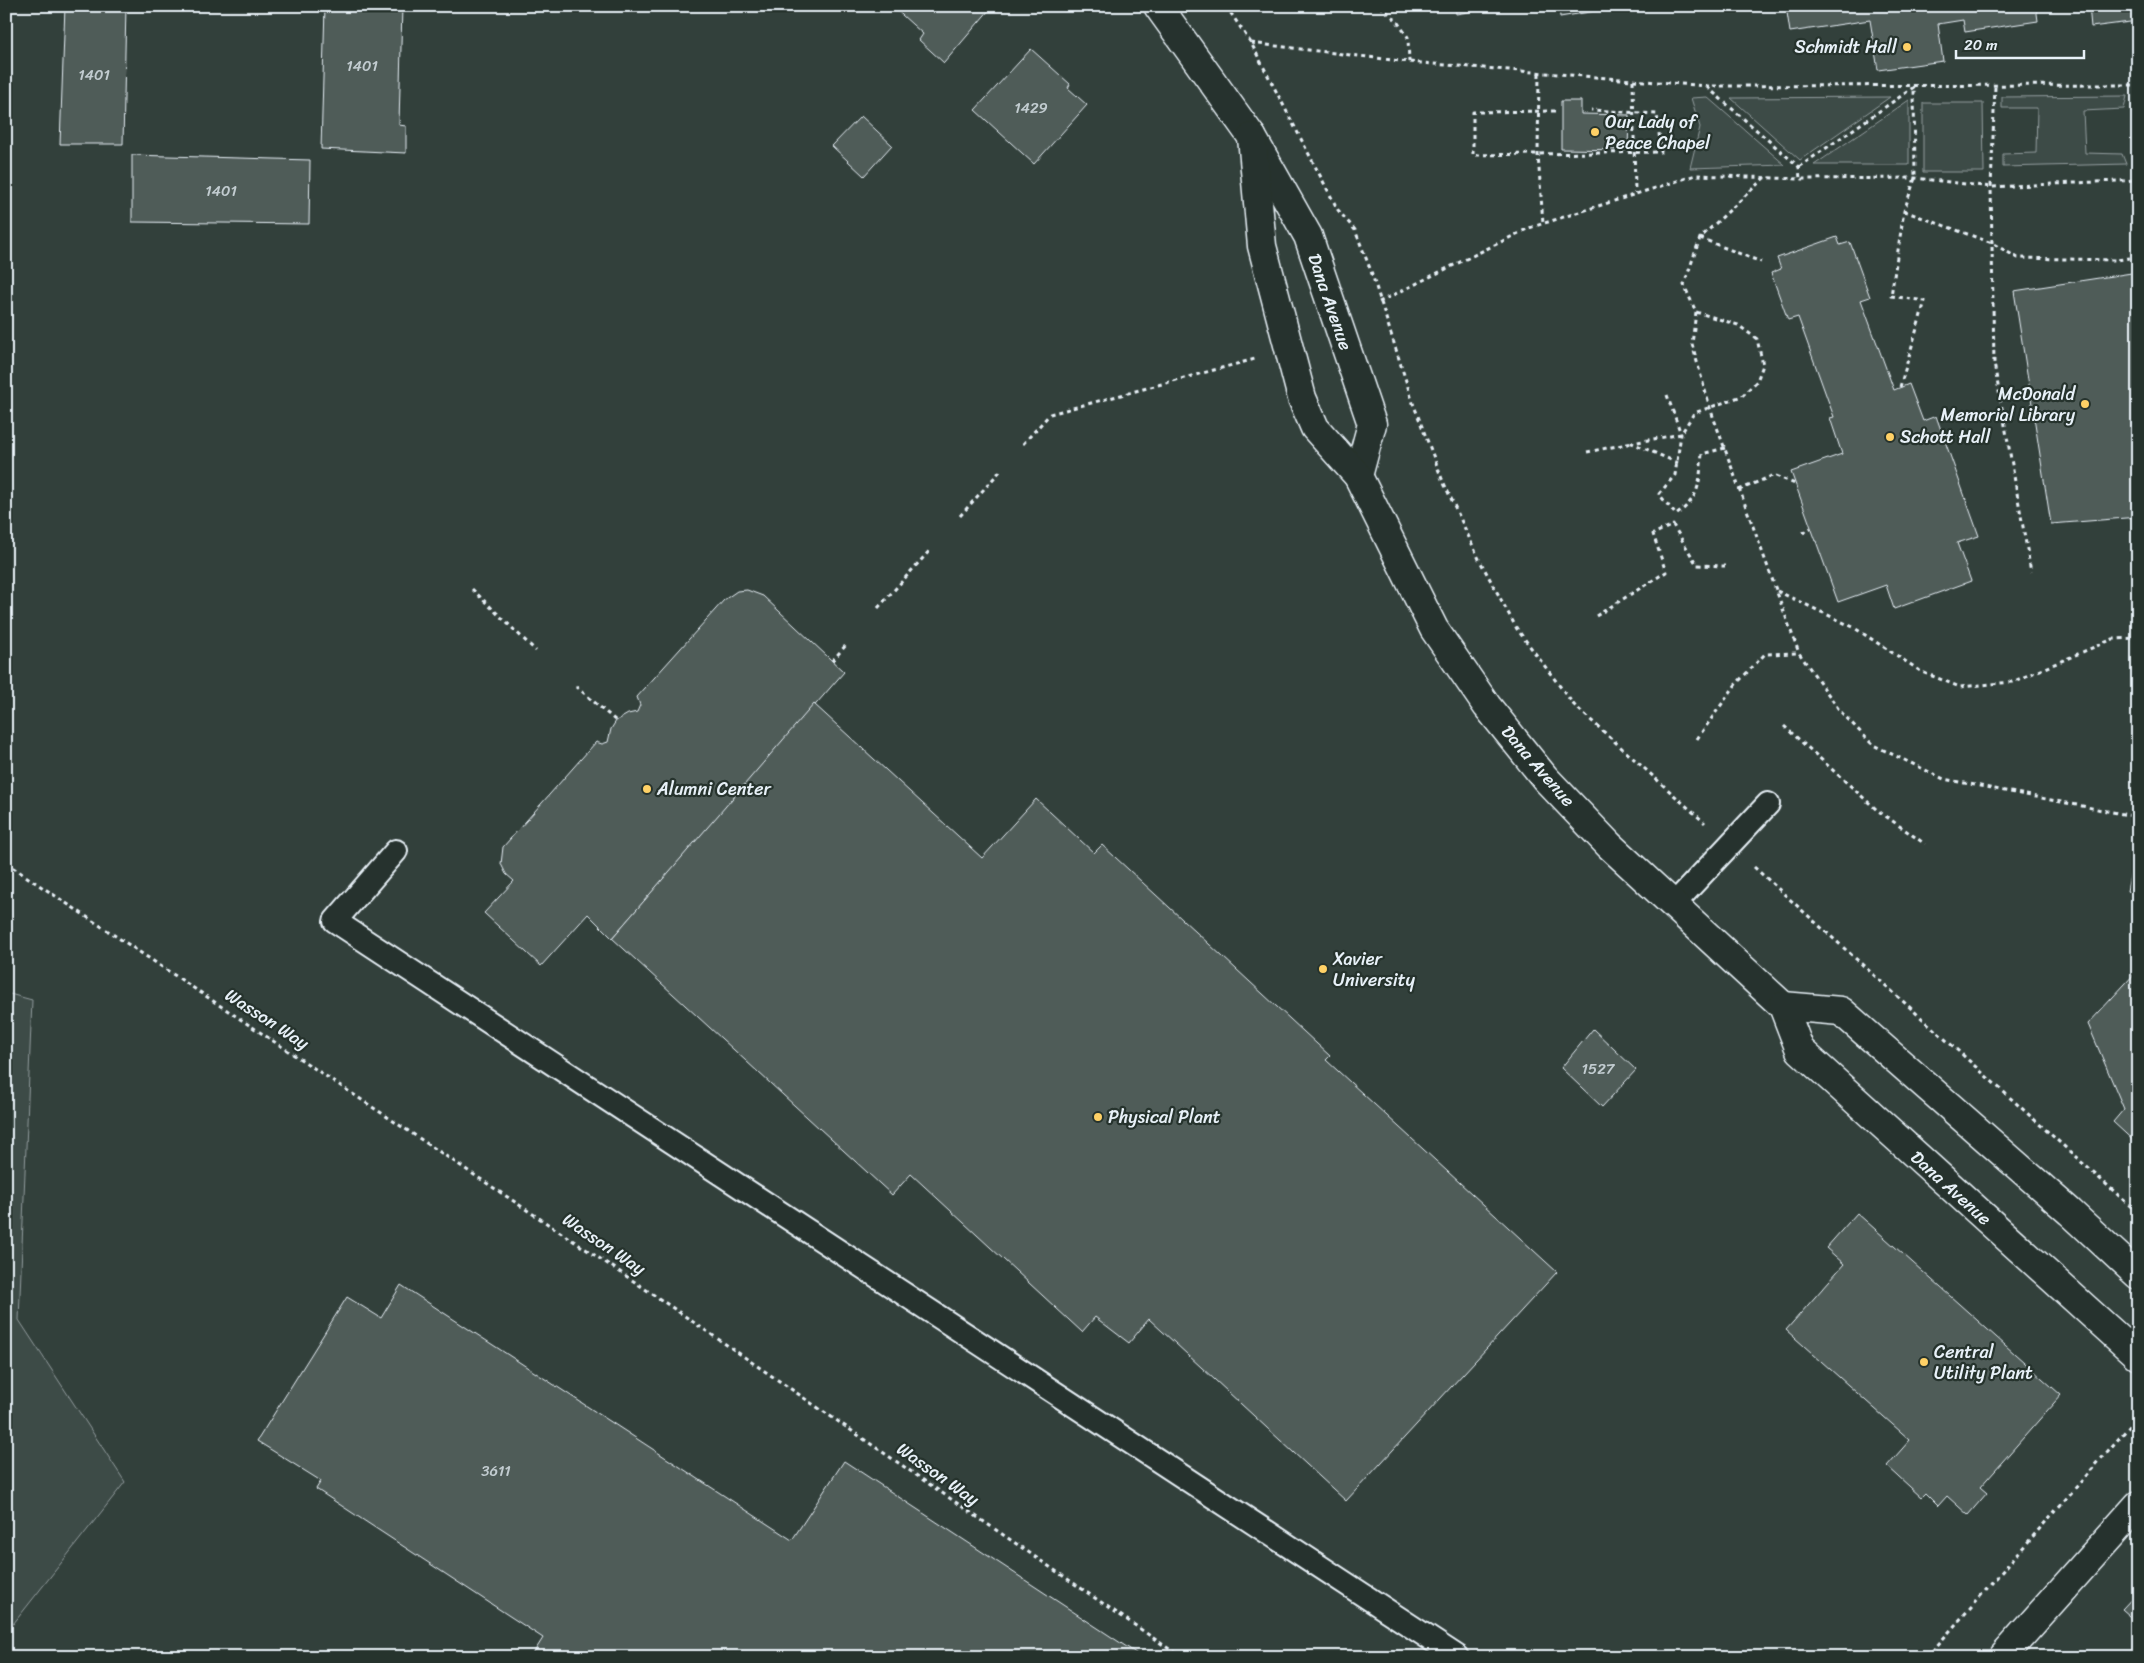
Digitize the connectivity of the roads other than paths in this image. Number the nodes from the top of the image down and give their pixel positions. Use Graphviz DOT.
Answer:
graph roads {
  1 [pos="1158,6"];
  2 [pos="1252,137"];
  3 [pos="1358,476"];
  4 [pos="1768,804"];
  5 [pos="396,851"];
  6 [pos="1674,904"];
  7 [pos="1783,1006"];
  8 [pos="2138,1275"];
  9 [pos="2138,1356"];
  10 [pos="2138,1505"];
  11 [pos="1458,1657"];
  12 [pos="2002,1657"];
  1 -- 2 [label="street, Dana Avenue"];
  2 -- 3 [label="street, Dana Avenue"];
  2 -- 3 [label="street, Dana Avenue"];
  3 -- 6 [label="street, Dana Avenue"];
  4 -- 6 [label="lane"];
  5 -- 11 [label="lane"];
  6 -- 7 [label="street, Dana Avenue"];
  7 -- 8 [label="street"];
  7 -- 9 [label="street, Dana Avenue"];
  10 -- 12 [label="street"];
}
